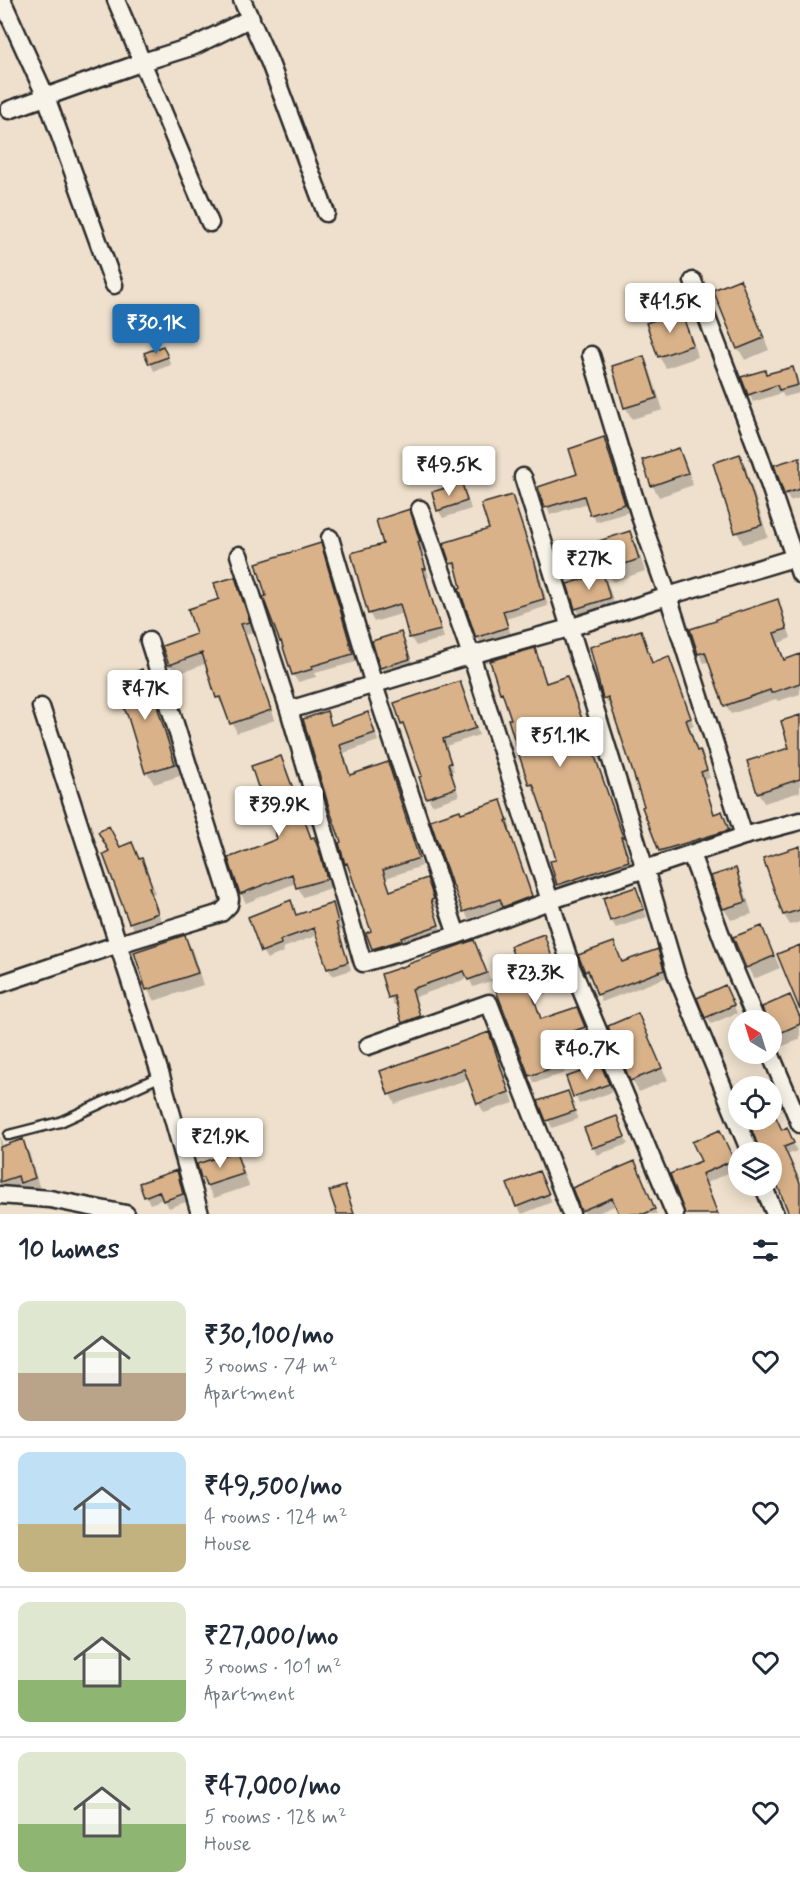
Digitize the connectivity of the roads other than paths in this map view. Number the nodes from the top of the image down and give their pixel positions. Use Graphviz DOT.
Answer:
graph roads {
  1 [pos="2,0"];
  2 [pos="116,0"];
  3 [pos="242,0"];
  4 [pos="251,18"];
  5 [pos="142,62"];
  6 [pos="46,97"];
  7 [pos="9,110"];
  8 [pos="326,213"];
  9 [pos="210,223"];
  10 [pos="693,280"];
  11 [pos="114,285"];
  12 [pos="591,355"];
  13 [pos="523,477"];
  14 [pos="420,509"];
  15 [pos="330,538"];
  16 [pos="239,555"];
  17 [pos="797,557"];
  18 [pos="800,574"];
  19 [pos="668,596"];
  20 [pos="569,628"];
  21 [pos="149,641"];
  22 [pos="471,655"];
  23 [pos="374,685"];
  24 [pos="41,707"];
  25 [pos="289,710"];
  26 [pos="800,820"];
  27 [pos="744,836"];
  28 [pos="691,854"];
  29 [pos="645,869"];
  30 [pos="549,901"];
  31 [pos="457,935"];
  32 [pos="118,944"];
  33 [pos="0,984"];
  34 [pos="752,1010"];
  35 [pos="368,1046"];
  36 [pos="775,1064"];
  37 [pos="161,1076"];
  38 [pos="800,1124"];
  39 [pos="9,1135"];
  40 [pos="746,1142"];
  41 [pos="0,1196"];
  42 [pos="769,1196"];
  43 [pos="126,1214"];
  44 [pos="200,1214"];
  45 [pos="571,1214"];
  46 [pos="675,1214"];
  47 [pos="776,1214"];
  1 -- 6 [label="street"];
  2 -- 5 [label="street"];
  3 -- 4 [label="street"];
  4 -- 5 [label="street"];
  4 -- 8 [label="street"];
  5 -- 6 [label="street"];
  5 -- 9 [label="street"];
  6 -- 7 [label="street"];
  6 -- 11 [label="street"];
  10 -- 17 [label="street"];
  12 -- 19 [label="street"];
  13 -- 20 [label="street"];
  14 -- 22 [label="street"];
  15 -- 23 [label="street"];
  16 -- 25 [label="street"];
  17 -- 18 [label="street"];
  17 -- 19 [label="street"];
  19 -- 20 [label="street"];
  19 -- 27 [label="street"];
  20 -- 22 [label="street"];
  20 -- 29 [label="street"];
  21 -- 32 [label="street"];
  22 -- 23 [label="street"];
  22 -- 30 [label="street"];
  23 -- 25 [label="street"];
  23 -- 31 [label="street"];
  24 -- 32 [label="street"];
  25 -- 31 [label="street"];
  26 -- 27 [label="street"];
  27 -- 28 [label="street"];
  28 -- 29 [label="street"];
  28 -- 34 [label="street"];
  29 -- 30 [label="street"];
  29 -- 40 [label="street"];
  30 -- 31 [label="street"];
  30 -- 46 [label="street"];
  32 -- 33 [label="street"];
  32 -- 37 [label="street"];
  35 -- 45 [label="street"];
  36 -- 38 [label="street"];
  37 -- 39 [label="lane"];
  37 -- 44 [label="street"];
  41 -- 43 [label="street"];
  42 -- 47 [label="street"];
}
